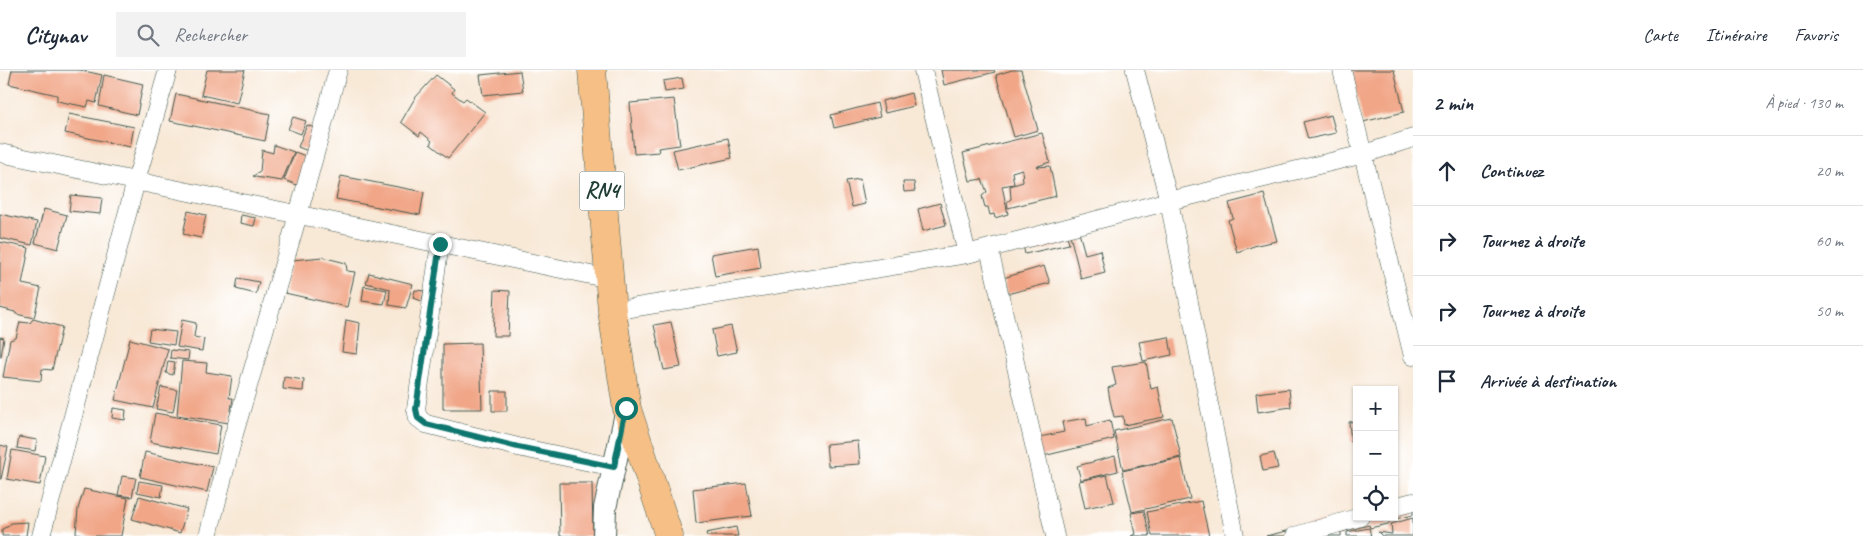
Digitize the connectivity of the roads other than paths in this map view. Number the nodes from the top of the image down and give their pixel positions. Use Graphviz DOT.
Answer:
graph roads {
  1 [pos="168,70"];
  2 [pos="338,70"];
  3 [pos="592,70"];
  4 [pos="923,70"];
  5 [pos="1135,70"];
  6 [pos="1342,70"];
  7 [pos="1413,138"];
  8 [pos="0,153"];
  9 [pos="1364,154"];
  10 [pos="136,181"];
  11 [pos="1169,201"];
  12 [pos="298,215"];
  13 [pos="440,244"];
  14 [pos="990,249"];
  15 [pos="968,254"];
  16 [pos="610,279"];
  17 [pos="612,311"];
  18 [pos="1413,356"];
  19 [pos="626,408"];
  20 [pos="614,467"];
  21 [pos="1413,502"];
  22 [pos="1398,506"];
  23 [pos="1353,519"];
  24 [pos="41,536"];
  25 [pos="208,536"];
  26 [pos="604,536"];
  27 [pos="669,536"];
  28 [pos="1056,536"];
  29 [pos="1235,536"];
  30 [pos="1295,536"];
  1 -- 10 [label="street"];
  2 -- 12 [label="street"];
  3 -- 16 [label="highway, RN4"];
  4 -- 15 [label="street"];
  5 -- 11 [label="street"];
  6 -- 9 [label="street"];
  7 -- 9 [label="street"];
  8 -- 10 [label="street"];
  9 -- 11 [label="street"];
  9 -- 18 [label="street"];
  10 -- 12 [label="street"];
  10 -- 24 [label="street"];
  11 -- 14 [label="street"];
  11 -- 29 [label="street"];
  12 -- 13 [label="street"];
  12 -- 25 [label="street"];
  13 -- 16 [label="street"];
  13 -- 20 [label="street"];
  14 -- 15 [label="street"];
  14 -- 28 [label="street"];
  15 -- 17 [label="street"];
  16 -- 17 [label="highway, RN4"];
  17 -- 19 [label="highway, RN4"];
  19 -- 20 [label="street"];
  19 -- 27 [label="highway, RN4"];
  20 -- 26 [label="street"];
  21 -- 22 [label="street"];
  23 -- 30 [label="street"];
}
